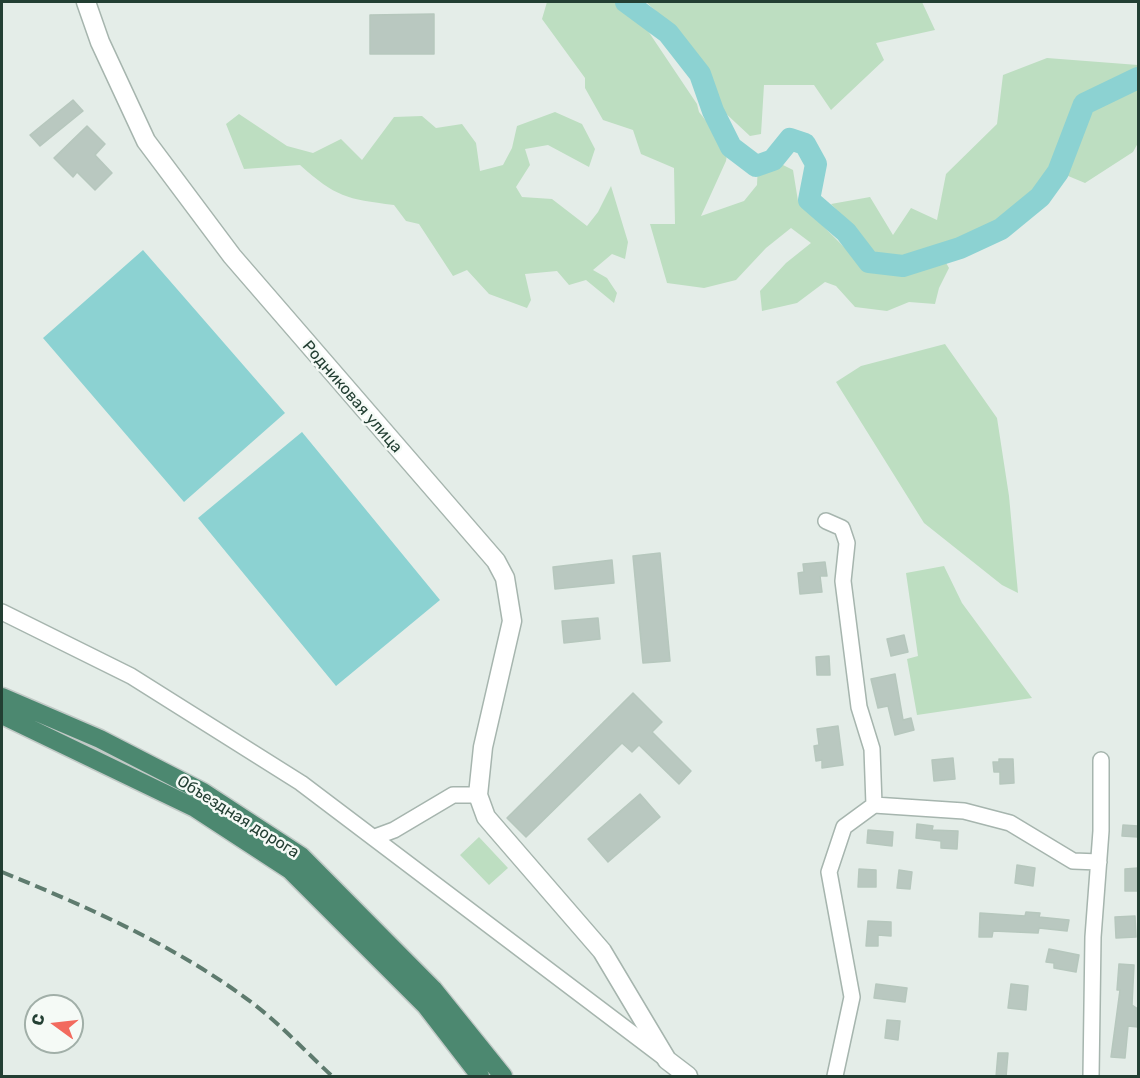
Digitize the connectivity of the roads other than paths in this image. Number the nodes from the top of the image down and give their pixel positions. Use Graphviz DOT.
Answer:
graph roads {
  1 [pos="86,2"];
  2 [pos="826,521"];
  3 [pos="2,612"];
  4 [pos="2,697"];
  5 [pos="2,715"];
  6 [pos="1101,760"];
  7 [pos="478,795"];
  8 [pos="874,805"];
  9 [pos="375,837"];
  10 [pos="1099,862"];
  11 [pos="667,1060"];
  12 [pos="480,1077"];
  13 [pos="503,1077"];
  14 [pos="688,1077"];
  15 [pos="835,1077"];
  16 [pos="1091,1077"];
  1 -- 7 [label="street, Родниковая улица"];
  2 -- 8 [label="street"];
  3 -- 9 [label="street"];
  4 -- 13 [label="highway, Объездная дорога"];
  5 -- 12 [label="highway, Объездная дорога"];
  6 -- 10 [label="street"];
  7 -- 9 [label="street"];
  7 -- 11 [label="street, Родниковая улица"];
  8 -- 10 [label="street"];
  8 -- 15 [label="street"];
  9 -- 11 [label="street"];
  10 -- 16 [label="street"];
  11 -- 14 [label="street"];
}
